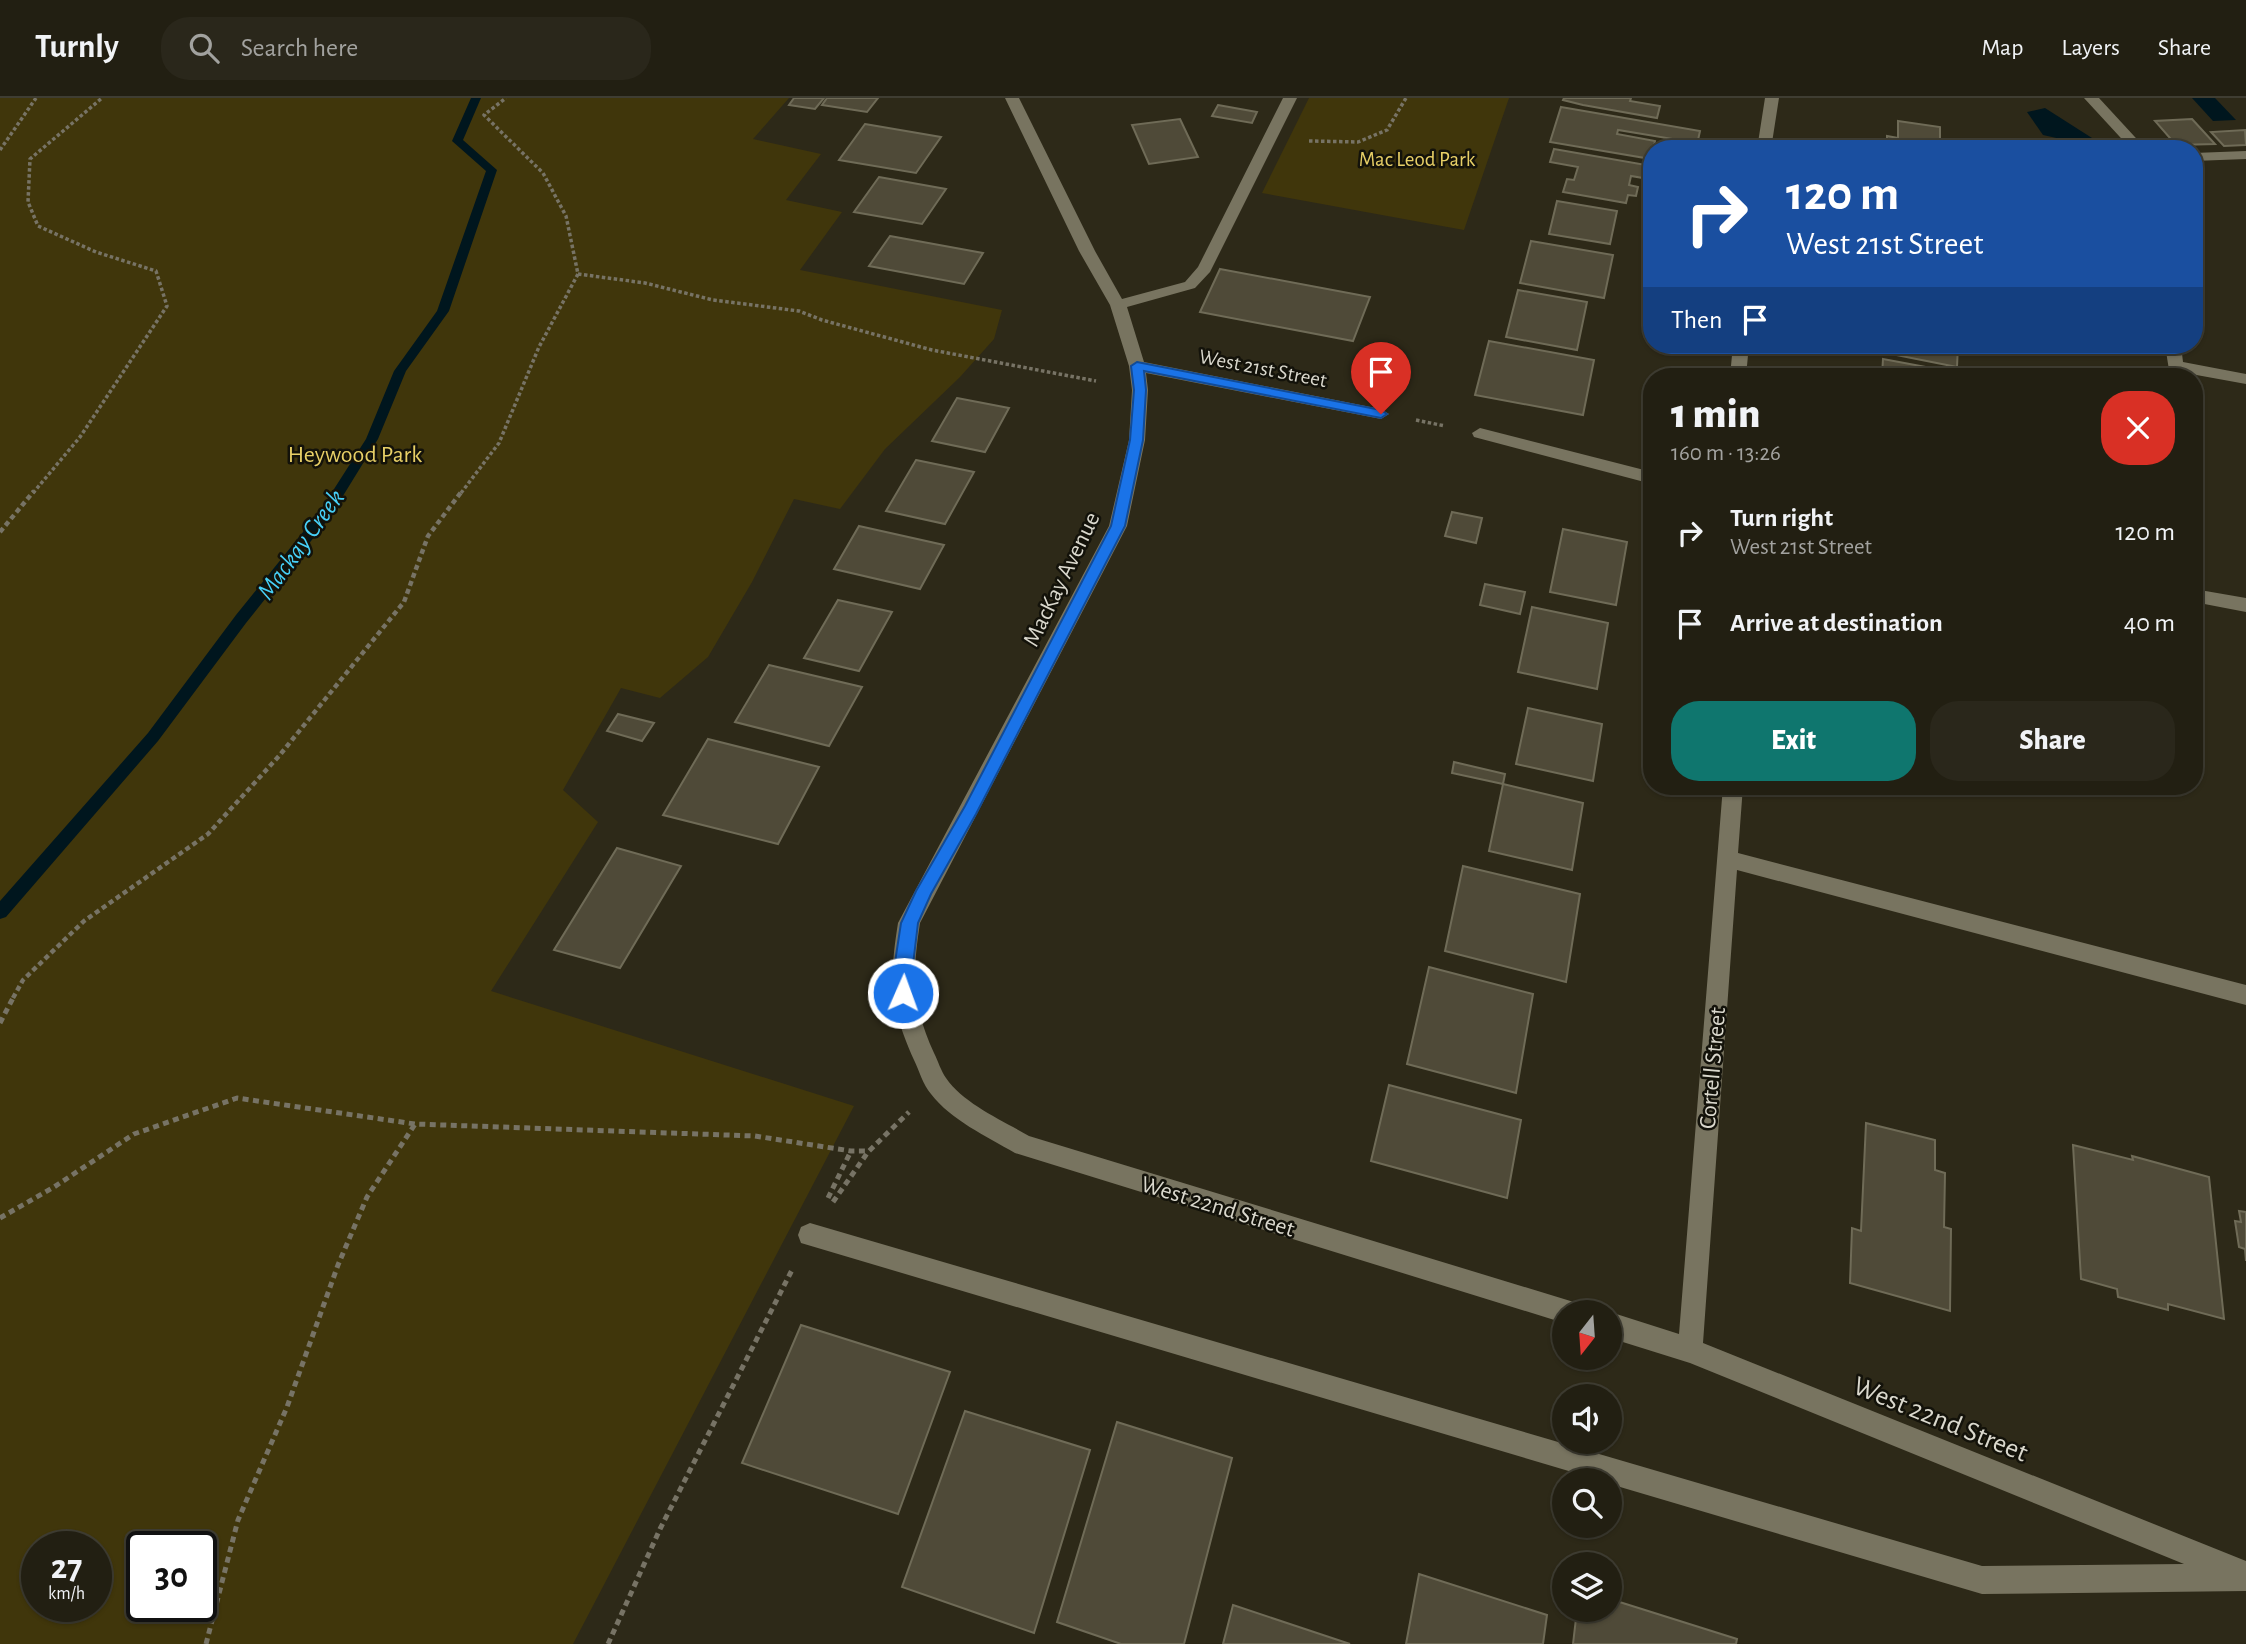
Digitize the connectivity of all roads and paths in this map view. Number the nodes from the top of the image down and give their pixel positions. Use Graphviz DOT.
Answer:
graph roads {
  1 [pos="36,98"];
  2 [pos="102,98"];
  3 [pos="506,98"];
  4 [pos="1012,98"];
  5 [pos="1290,98"];
  6 [pos="1406,98"];
  7 [pos="1772,98"];
  8 [pos="2091,98"];
  9 [pos="1270,138"];
  10 [pos="1765,140"];
  11 [pos="2131,140"];
  12 [pos="0,150"];
  13 [pos="2246,155"];
  14 [pos="2203,157"];
  15 [pos="578,274"];
  16 [pos="1118,305"];
  17 [pos="2173,354"];
  18 [pos="1137,366"];
  19 [pos="2186,368"];
  20 [pos="2203,371"];
  21 [pos="2246,379"];
  22 [pos="1096,381"];
  23 [pos="1381,414"];
  24 [pos="1480,433"];
  25 [pos="1643,476"];
  26 [pos="0,532"];
  27 [pos="2203,597"];
  28 [pos="2246,605"];
  29 [pos="1732,795"];
  30 [pos="1728,859"];
  31 [pos="2246,995"];
  32 [pos="0,1023"];
  33 [pos="914,1034"];
  34 [pos="938,1086"];
  35 [pos="415,1124"];
  36 [pos="851,1151"];
  37 [pos="869,1151"];
  38 [pos="0,1218"];
  39 [pos="810,1235"];
  40 [pos="1552,1307"];
  41 [pos="1622,1329"];
  42 [pos="1690,1350"];
  43 [pos="2246,1576"];
  44 [pos="206,1644"];
  45 [pos="608,1644"];
  1 -- 12 [label="path"];
  2 -- 26 [label="path"];
  3 -- 15 [label="path"];
  4 -- 16 [label="street, MacKay Avenue"];
  5 -- 9 [label="street"];
  6 -- 9 [label="path"];
  7 -- 10 [label="street"];
  8 -- 11 [label="street"];
  9 -- 16 [label="street"];
  13 -- 14 [label="street"];
  15 -- 22 [label="path"];
  15 -- 32 [label="path"];
  16 -- 18 [label="street, MacKay Avenue"];
  17 -- 19 [label="street"];
  18 -- 23 [label="street, West 21st Street"];
  18 -- 33 [label="street, MacKay Avenue"];
  20 -- 21 [label="street"];
  23 -- 24 [label="path"];
  24 -- 25 [label="street"];
  27 -- 28 [label="street"];
  29 -- 30 [label="street, Cortell Street"];
  30 -- 31 [label="street"];
  30 -- 42 [label="street, Cortell Street"];
  33 -- 34 [label="street, West 22nd Street"];
  34 -- 37 [label="path"];
  34 -- 40 [label="street, West 22nd Street"];
  35 -- 36 [label="path"];
  35 -- 38 [label="path"];
  35 -- 44 [label="path"];
  36 -- 37 [label="path"];
  36 -- 39 [label="path"];
  37 -- 39 [label="path"];
  39 -- 43 [label="street"];
  39 -- 45 [label="path"];
  41 -- 42 [label="street, West 22nd Street"];
  42 -- 43 [label="street, West 22nd Street"];
}
